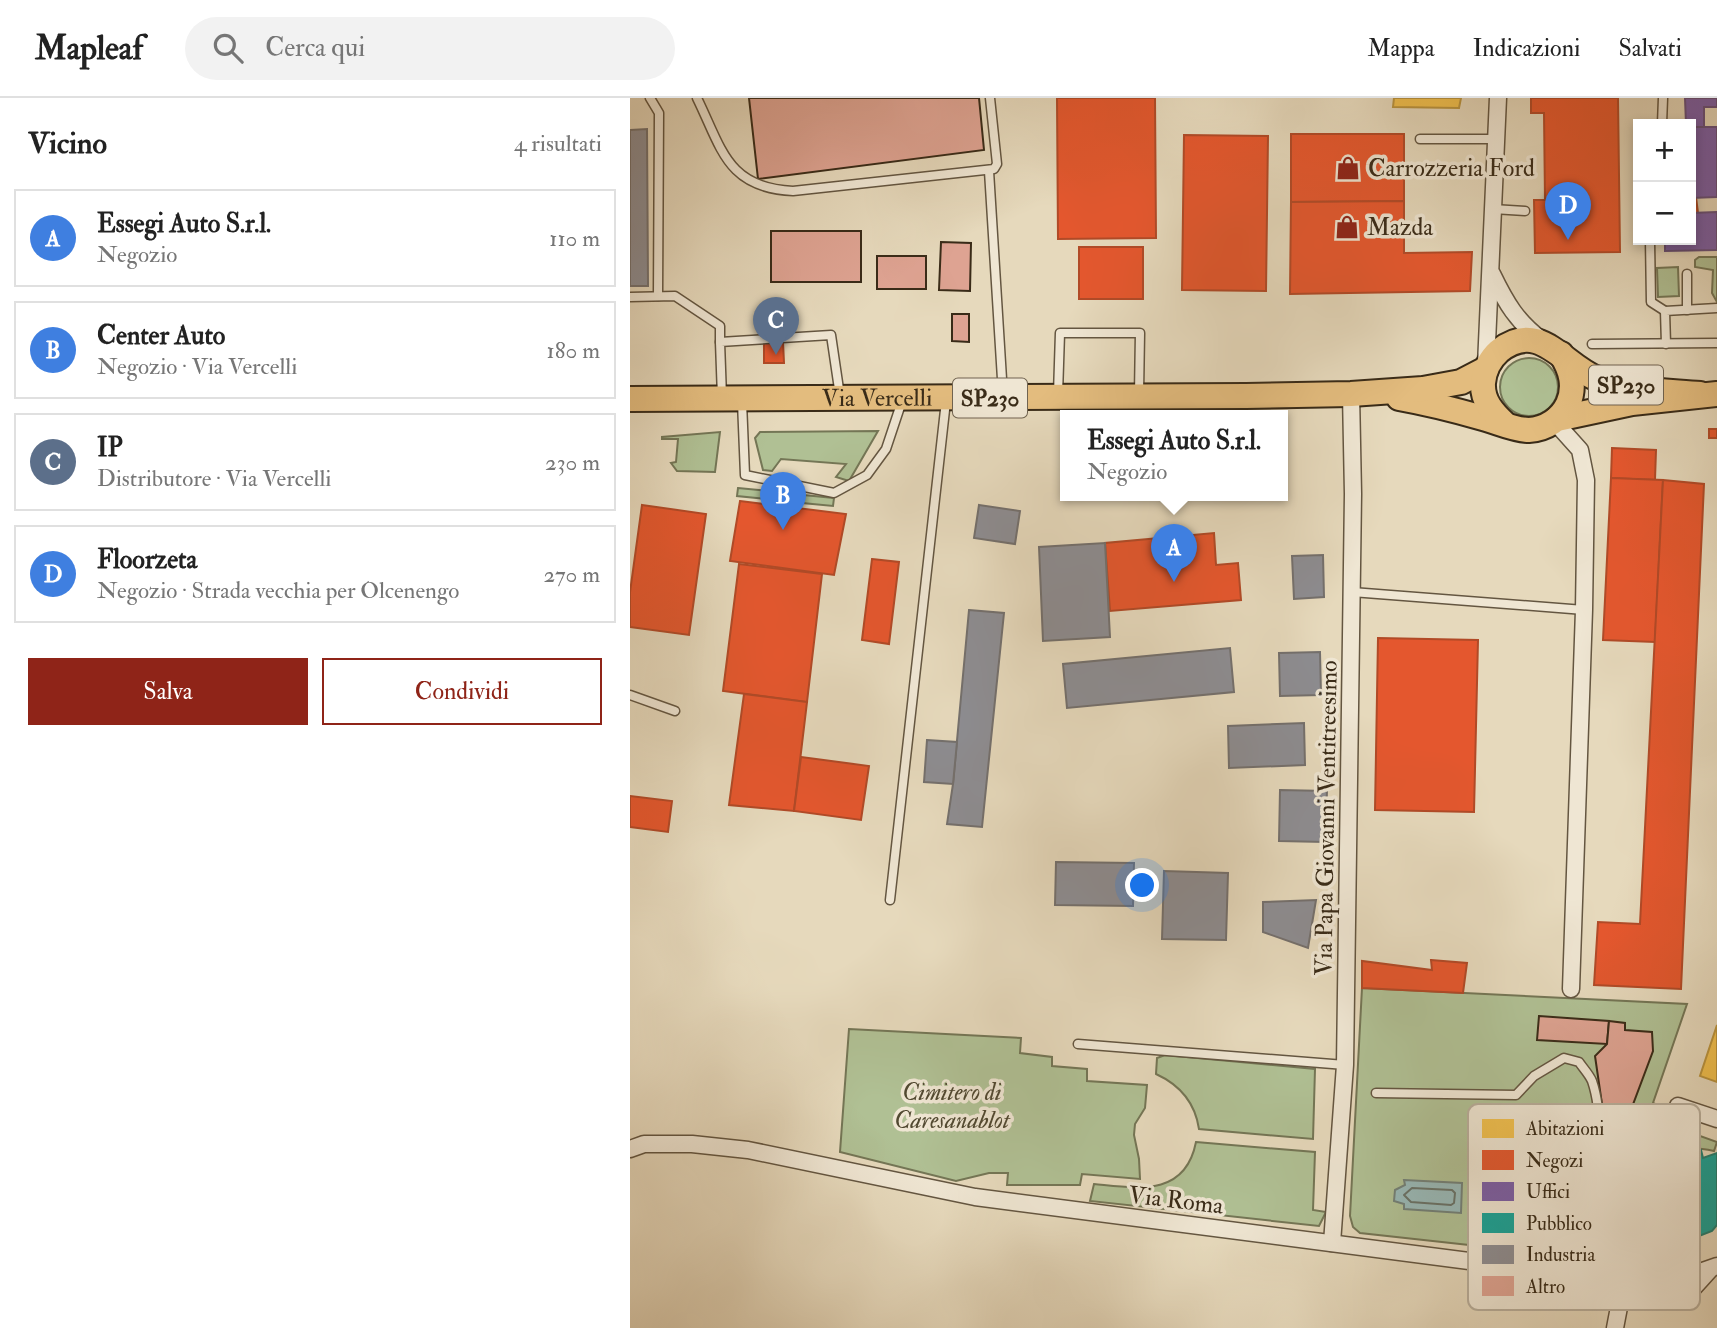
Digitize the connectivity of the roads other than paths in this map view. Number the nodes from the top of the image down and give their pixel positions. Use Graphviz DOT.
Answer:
graph roads {
  1 [pos="650,98"];
  2 [pos="697,98"];
  3 [pos="990,98"];
  4 [pos="1498,98"];
  5 [pos="1663,98"];
  6 [pos="1662,119"];
  7 [pos="1420,139"];
  8 [pos="1496,139"];
  9 [pos="989,171"];
  10 [pos="1492,209"];
  11 [pos="1525,211"];
  12 [pos="1650,245"];
  13 [pos="1489,269"];
  14 [pos="1687,274"];
  15 [pos="658,296"];
  16 [pos="630,297"];
  17 [pos="1716,308"];
  18 [pos="1687,310"];
  19 [pos="1665,311"];
  20 [pos="720,342"];
  21 [pos="1717,343"];
  22 [pos="1592,344"];
  23 [pos="1666,344"];
  24 [pos="1555,350"];
  25 [pos="1486,369"];
  26 [pos="1363,393"];
  27 [pos="1708,394"];
  28 [pos="1058,397"];
  29 [pos="1139,397"];
  30 [pos="903,398"];
  31 [pos="946,398"];
  32 [pos="1003,398"];
  33 [pos="630,399"];
  34 [pos="732,399"];
  35 [pos="841,399"];
  36 [pos="1555,420"];
  37 [pos="1505,424"];
  38 [pos="1352,592"];
  39 [pos="1584,610"];
  40 [pos="630,695"];
  41 [pos="675,711"];
  42 [pos="890,901"];
  43 [pos="1571,989"];
  44 [pos="1078,1044"];
  45 [pos="1345,1065"];
  46 [pos="1377,1093"];
  47 [pos="1598,1104"];
  48 [pos="1700,1113"];
  49 [pos="1717,1119"];
  50 [pos="630,1149"];
  51 [pos="1332,1243"];
  52 [pos="1468,1261"];
  53 [pos="1717,1267"];
  54 [pos="1700,1273"];
  55 [pos="1700,1286"];
  56 [pos="1618,1310"];
  57 [pos="1615,1328"];
  1 -- 15 [label="lane"];
  2 -- 9 [label="lane"];
  3 -- 9 [label="lane"];
  4 -- 8 [label="street"];
  5 -- 6 [label="lane"];
  7 -- 8 [label="lane"];
  8 -- 10 [label="street"];
  9 -- 32 [label="lane"];
  10 -- 11 [label="lane"];
  10 -- 13 [label="street"];
  12 -- 19 [label="lane"];
  13 -- 24 [label="street"];
  13 -- 25 [label="street"];
  14 -- 18 [label="lane"];
  15 -- 16 [label="lane"];
  15 -- 20 [label="lane"];
  17 -- 18 [label="lane"];
  18 -- 19 [label="lane"];
  19 -- 23 [label="lane"];
  20 -- 34 [label="lane"];
  20 -- 35 [label="lane"];
  21 -- 23 [label="lane"];
  22 -- 23 [label="lane"];
  24 -- 25 [label="main road, Via Vercelli / SP230"];
  24 -- 27 [label="main road, Via Vercelli / SP230"];
  24 -- 36 [label="main road, SP230"];
  25 -- 26 [label="main road, Via Vercelli / SP230"];
  25 -- 37 [label="main road"];
  26 -- 29 [label="main road, Via Vercelli / SP230"];
  26 -- 37 [label="main road, Via Vercelli / SP230"];
  26 -- 38 [label="street, Via Papa Giovanni Ventitreesimo"];
  27 -- 36 [label="main road, Via Vercelli / SP230"];
  28 -- 29 [label="main road, Via Vercelli / SP230"];
  28 -- 29 [label="lane"];
  28 -- 32 [label="main road, Via Vercelli / SP230"];
  30 -- 31 [label="main road, Via Vercelli / SP230"];
  30 -- 34 [label="lane"];
  30 -- 35 [label="main road, Via Vercelli / SP230"];
  31 -- 32 [label="main road, Via Vercelli / SP230"];
  31 -- 42 [label="lane"];
  33 -- 34 [label="main road, Via Vercelli / SP230"];
  34 -- 35 [label="main road, Via Vercelli / SP230"];
  36 -- 37 [label="main road, Via Vercelli / SP230"];
  36 -- 39 [label="street"];
  38 -- 39 [label="lane"];
  38 -- 45 [label="street, Via Papa Giovanni Ventitreesimo"];
  39 -- 43 [label="street"];
  40 -- 41 [label="lane"];
  44 -- 45 [label="lane"];
  45 -- 51 [label="street, Via Papa Giovanni Ventitreesimo"];
  46 -- 47 [label="lane"];
  48 -- 49 [label="street"];
  50 -- 51 [label="street, Via Roma"];
  51 -- 52 [label="street, Via Roma"];
  53 -- 54 [label="street, Via Roma"];
  53 -- 55 [label="lane"];
  56 -- 57 [label="street"];
}
